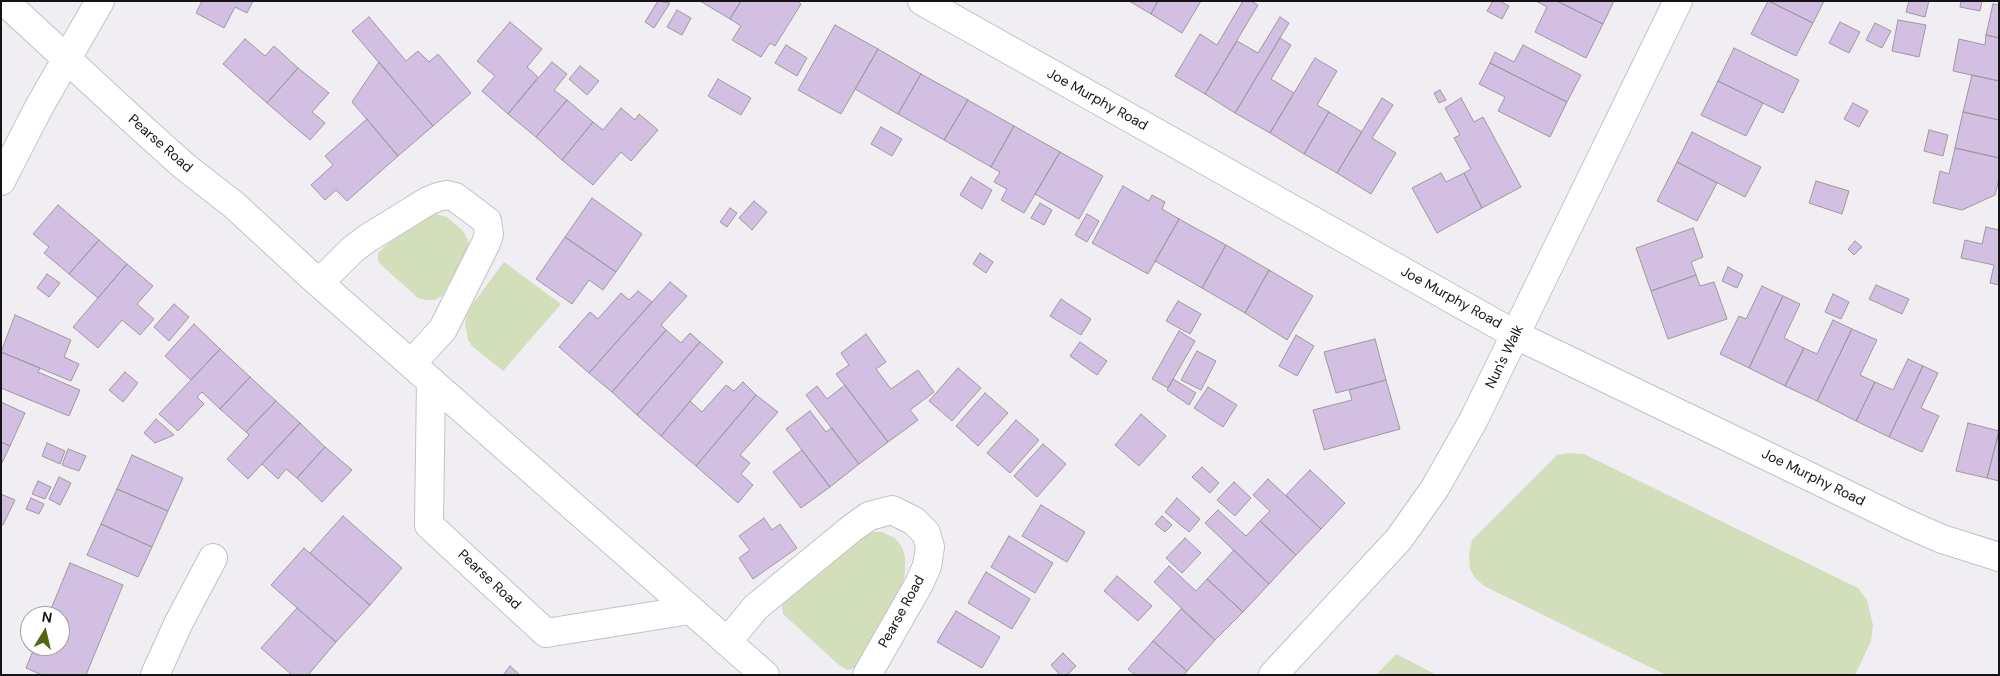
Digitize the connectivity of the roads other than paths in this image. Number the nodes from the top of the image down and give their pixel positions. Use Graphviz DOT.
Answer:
graph roads {
  1 [pos="4,1"];
  2 [pos="100,1"];
  3 [pos="922,1"];
  4 [pos="1678,1"];
  5 [pos="67,59"];
  6 [pos="1,181"];
  7 [pos="319,283"];
  8 [pos="1516,335"];
  9 [pos="421,372"];
  10 [pos="1999,557"];
  11 [pos="213,558"];
  12 [pos="690,610"];
  13 [pos="727,642"];
  14 [pos="155,675"];
  15 [pos="765,675"];
  16 [pos="867,675"];
  17 [pos="1272,675"];
  1 -- 5 [label="street, Pearse Road"];
  2 -- 5 [label="street"];
  3 -- 8 [label="street, Joe Murphy Road"];
  4 -- 8 [label="street, Nun's Walk"];
  5 -- 6 [label="street"];
  5 -- 7 [label="street, Pearse Road"];
  7 -- 9 [label="street, Pearse Road"];
  7 -- 9 [label="street"];
  8 -- 10 [label="street, Joe Murphy Road"];
  8 -- 17 [label="street, Nun's Walk"];
  9 -- 12 [label="street, Pearse Road"];
  9 -- 12 [label="street, Pearse Road"];
  11 -- 14 [label="street"];
  12 -- 13 [label="street, Pearse Road"];
  13 -- 15 [label="street, Pearse Road"];
  13 -- 16 [label="street, Pearse Road"];
}
